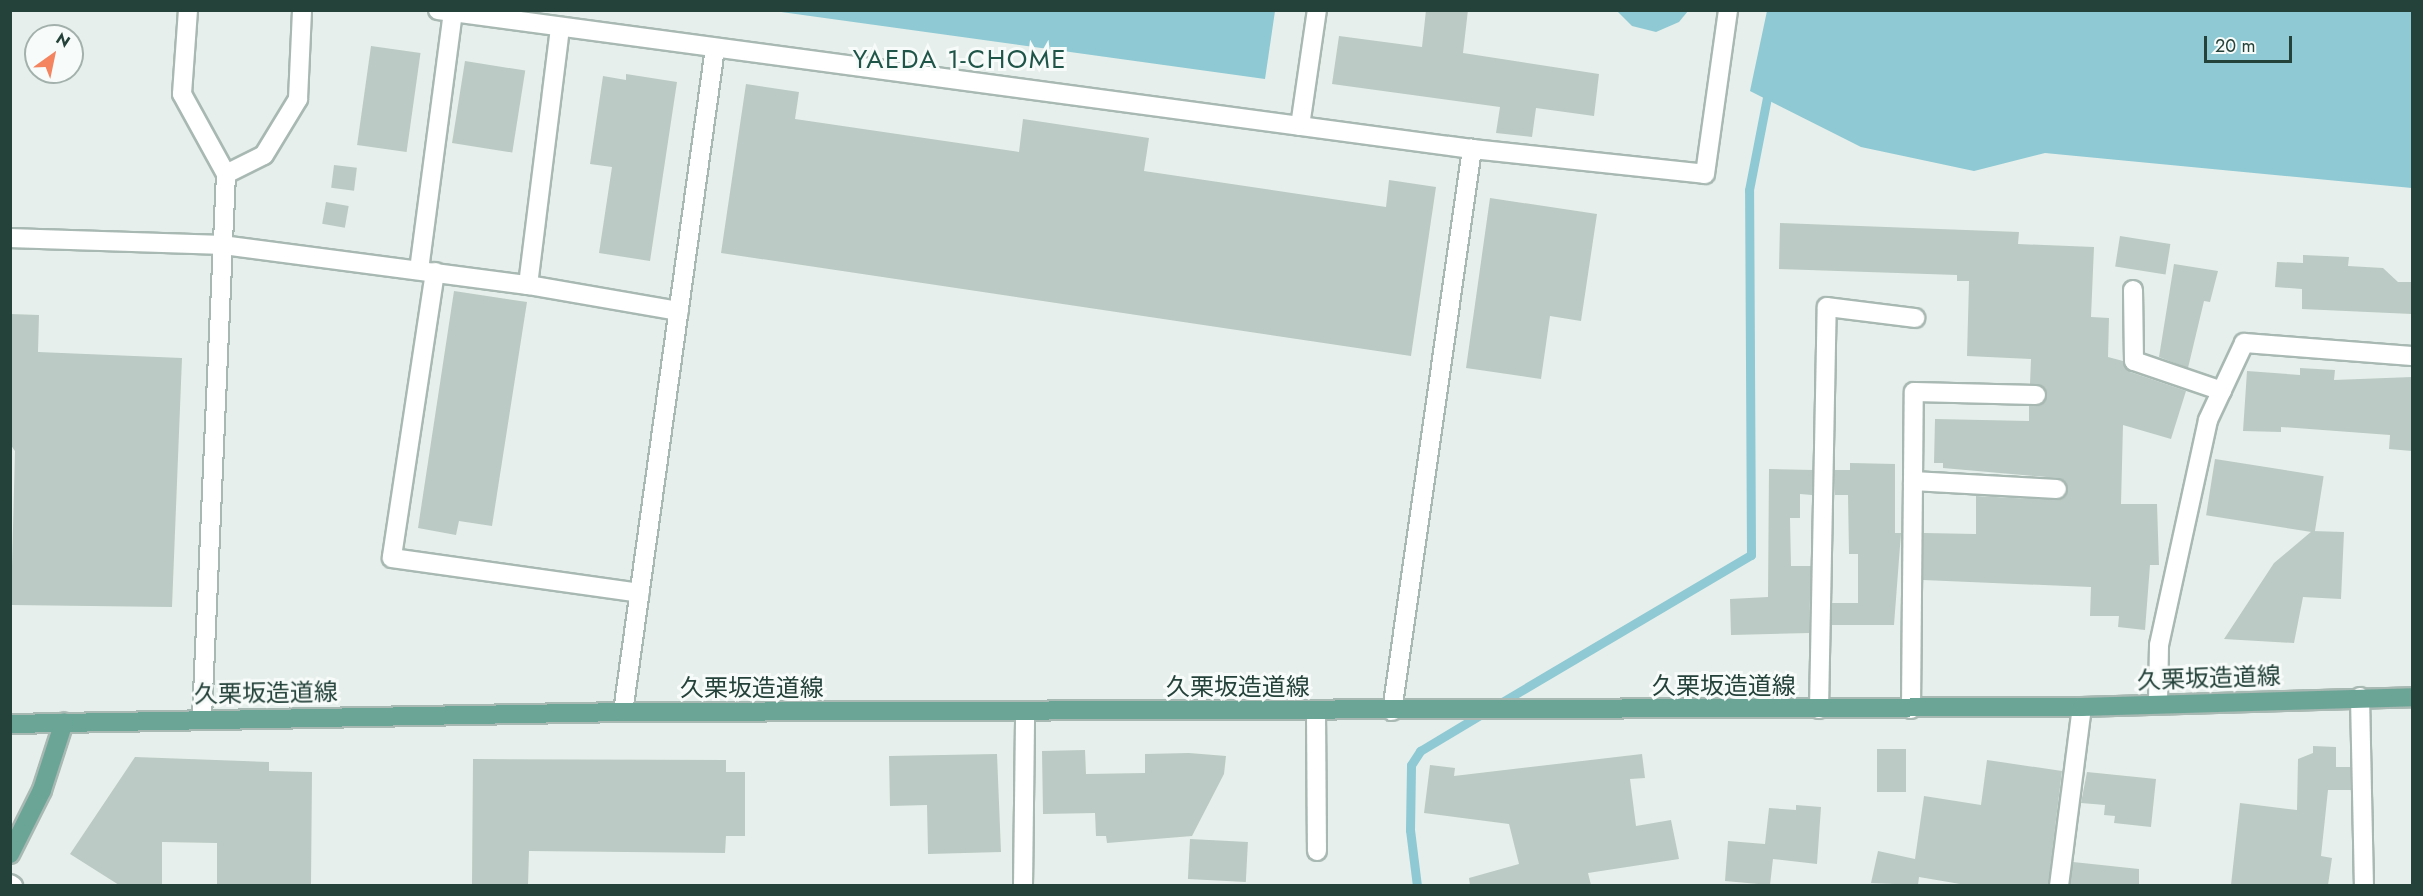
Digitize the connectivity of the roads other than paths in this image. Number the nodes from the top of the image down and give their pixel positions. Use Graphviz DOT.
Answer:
graph roads {
  1 [pos="188,10"];
  2 [pos="302,10"];
  3 [pos="1317,10"];
  4 [pos="1728,10"];
  5 [pos="446,11"];
  6 [pos="560,27"];
  7 [pos="715,48"];
  8 [pos="1300,126"];
  9 [pos="1472,149"];
  10 [pos="226,174"];
  11 [pos="10,238"];
  12 [pos="223,245"];
  13 [pos="427,271"];
  14 [pos="528,285"];
  15 [pos="2133,290"];
  16 [pos="679,311"];
  17 [pos="1915,318"];
  18 [pos="2412,356"];
  19 [pos="2222,391"];
  20 [pos="2036,395"];
  21 [pos="1913,481"];
  22 [pos="2057,489"];
  23 [pos="640,593"];
  24 [pos="2360,697"];
  25 [pos="2412,698"];
  26 [pos="2158,703"];
  27 [pos="2082,707"];
  28 [pos="1819,709"];
  29 [pos="1911,709"];
  30 [pos="1316,711"];
  31 [pos="1392,711"];
  32 [pos="623,712"];
  33 [pos="1024,712"];
  34 [pos="202,718"];
  35 [pos="64,722"];
  36 [pos="10,724"];
  37 [pos="1317,851"];
  38 [pos="10,854"];
  39 [pos="1023,885"];
  40 [pos="2059,885"];
  41 [pos="2364,885"];
  1 -- 10 [label="street"];
  2 -- 10 [label="street"];
  3 -- 8 [label="street"];
  4 -- 9 [label="street"];
  5 -- 6 [label="street"];
  5 -- 13 [label="street"];
  6 -- 7 [label="street"];
  6 -- 14 [label="street"];
  7 -- 8 [label="street"];
  7 -- 16 [label="street"];
  8 -- 9 [label="street"];
  9 -- 31 [label="street"];
  10 -- 12 [label="street"];
  11 -- 12 [label="street"];
  12 -- 13 [label="street"];
  12 -- 34 [label="street"];
  13 -- 14 [label="street"];
  13 -- 23 [label="street"];
  14 -- 16 [label="street"];
  15 -- 19 [label="street"];
  16 -- 23 [label="street"];
  17 -- 28 [label="street"];
  18 -- 19 [label="street"];
  19 -- 26 [label="street"];
  20 -- 21 [label="street"];
  21 -- 22 [label="street"];
  21 -- 29 [label="street"];
  23 -- 32 [label="street"];
  24 -- 25 [label="main road, 久栗坂造道線"];
  24 -- 26 [label="main road, 久栗坂造道線"];
  24 -- 41 [label="street"];
  26 -- 27 [label="main road, 久栗坂造道線"];
  27 -- 29 [label="main road, 久栗坂造道線"];
  27 -- 40 [label="street"];
  28 -- 29 [label="main road, 久栗坂造道線"];
  28 -- 31 [label="main road, 久栗坂造道線"];
  30 -- 31 [label="main road, 久栗坂造道線"];
  30 -- 33 [label="main road, 久栗坂造道線"];
  30 -- 37 [label="street"];
  32 -- 33 [label="main road, 久栗坂造道線"];
  32 -- 34 [label="main road, 久栗坂造道線"];
  33 -- 39 [label="street"];
  34 -- 35 [label="main road, 久栗坂造道線"];
  35 -- 36 [label="main road, 久栗坂造道線"];
  35 -- 38 [label="main road"];
}
